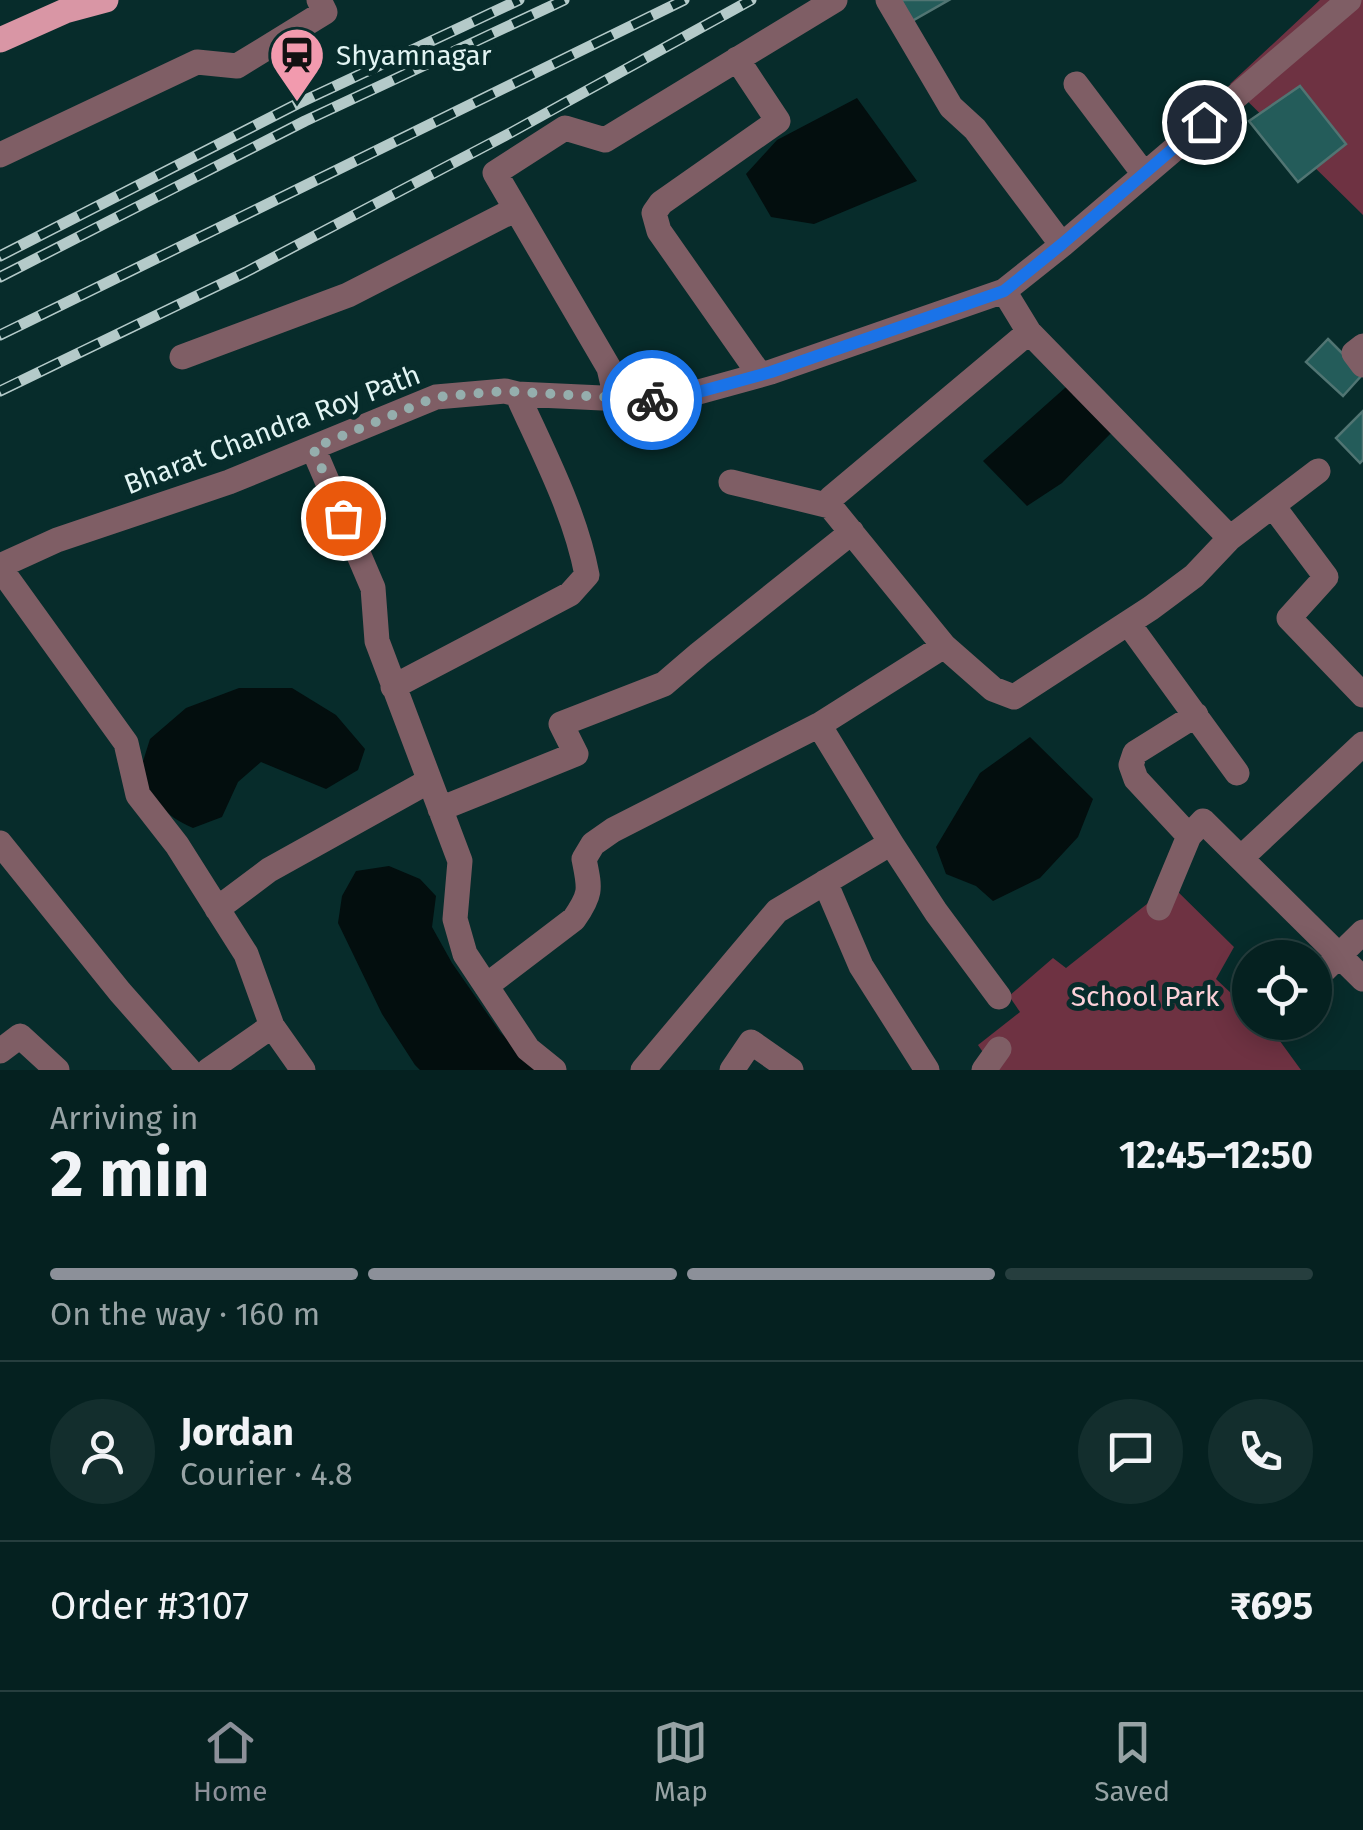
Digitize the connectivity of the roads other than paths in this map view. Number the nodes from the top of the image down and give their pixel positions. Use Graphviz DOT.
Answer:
graph roads {
  1 [pos="106,0"];
  2 [pos="319,0"];
  3 [pos="835,0"];
  4 [pos="888,0"];
  5 [pos="1349,0"];
  6 [pos="0,40"];
  7 [pos="737,59"];
  8 [pos="1076,84"];
  9 [pos="0,155"];
  10 [pos="1144,174"];
  11 [pos="516,210"];
  12 [pos="1062,244"];
  13 [pos="1004,291"];
  14 [pos="1029,332"];
  15 [pos="1363,346"];
  16 [pos="182,357"];
  17 [pos="1363,365"];
  18 [pos="760,375"];
  19 [pos="518,394"];
  20 [pos="616,398"];
  21 [pos="313,448"];
  22 [pos="1318,471"];
  23 [pos="731,482"];
  24 [pos="830,506"];
  25 [pos="1273,506"];
  26 [pos="852,532"];
  27 [pos="1230,538"];
  28 [pos="0,567"];
  29 [pos="1128,623"];
  30 [pos="944,646"];
  31 [pos="393,686"];
  32 [pos="1363,695"];
  33 [pos="1196,715"];
  34 [pos="819,725"];
  35 [pos="1363,744"];
  36 [pos="1237,774"];
  37 [pos="429,781"];
  38 [pos="440,809"];
  39 [pos="1190,836"];
  40 [pos="0,843"];
  41 [pos="891,843"];
  42 [pos="1241,858"];
  43 [pos="826,882"];
  44 [pos="1159,908"];
  45 [pos="217,909"];
  46 [pos="1363,932"];
  47 [pos="1340,955"];
  48 [pos="1332,963"];
  49 [pos="1363,979"];
  50 [pos="486,986"];
  51 [pos="999,997"];
  52 [pos="272,1026"];
  53 [pos="0,1051"];
  54 [pos="57,1070"];
  55 [pos="189,1070"];
  56 [pos="209,1070"];
  57 [pos="303,1070"];
  58 [pos="554,1070"];
  59 [pos="644,1070"];
  60 [pos="732,1070"];
  61 [pos="791,1070"];
  62 [pos="928,1070"];
  1 -- 6 [label="main road"];
  2 -- 9 [label="street"];
  3 -- 7 [label="street"];
  4 -- 12 [label="street"];
  5 -- 10 [label="street, Bharat Chandra Roy Path"];
  7 -- 11 [label="street"];
  7 -- 18 [label="street"];
  8 -- 10 [label="street"];
  10 -- 12 [label="street, Bharat Chandra Roy Path"];
  11 -- 16 [label="street"];
  11 -- 20 [label="street"];
  12 -- 13 [label="street, Bharat Chandra Roy Path"];
  13 -- 14 [label="street"];
  13 -- 18 [label="street, Bharat Chandra Roy Path"];
  14 -- 24 [label="street"];
  14 -- 27 [label="street"];
  15 -- 17 [label="street"];
  18 -- 20 [label="street, Bharat Chandra Roy Path"];
  19 -- 20 [label="street, Bharat Chandra Roy Path"];
  19 -- 21 [label="street, Bharat Chandra Roy Path"];
  19 -- 31 [label="street"];
  21 -- 28 [label="street, Bharat Chandra Roy Path"];
  21 -- 31 [label="street"];
  22 -- 25 [label="street"];
  23 -- 24 [label="street"];
  24 -- 26 [label="street"];
  25 -- 27 [label="street"];
  25 -- 32 [label="street"];
  26 -- 30 [label="street"];
  26 -- 38 [label="street"];
  27 -- 29 [label="street"];
  28 -- 45 [label="street"];
  29 -- 30 [label="street"];
  29 -- 33 [label="street"];
  30 -- 34 [label="street"];
  31 -- 37 [label="street"];
  33 -- 36 [label="street"];
  33 -- 39 [label="street"];
  34 -- 41 [label="street"];
  34 -- 50 [label="street"];
  35 -- 42 [label="street"];
  37 -- 38 [label="street"];
  37 -- 45 [label="street"];
  38 -- 50 [label="street"];
  39 -- 42 [label="street"];
  39 -- 44 [label="street"];
  40 -- 55 [label="street"];
  41 -- 43 [label="street"];
  41 -- 51 [label="street"];
  42 -- 47 [label="street"];
  43 -- 59 [label="street"];
  43 -- 62 [label="street"];
  45 -- 52 [label="street"];
  46 -- 47 [label="street"];
  47 -- 48 [label="street"];
  47 -- 49 [label="street"];
  50 -- 58 [label="street"];
  52 -- 56 [label="street"];
  52 -- 57 [label="street"];
  53 -- 54 [label="street"];
  60 -- 61 [label="street"];
}
